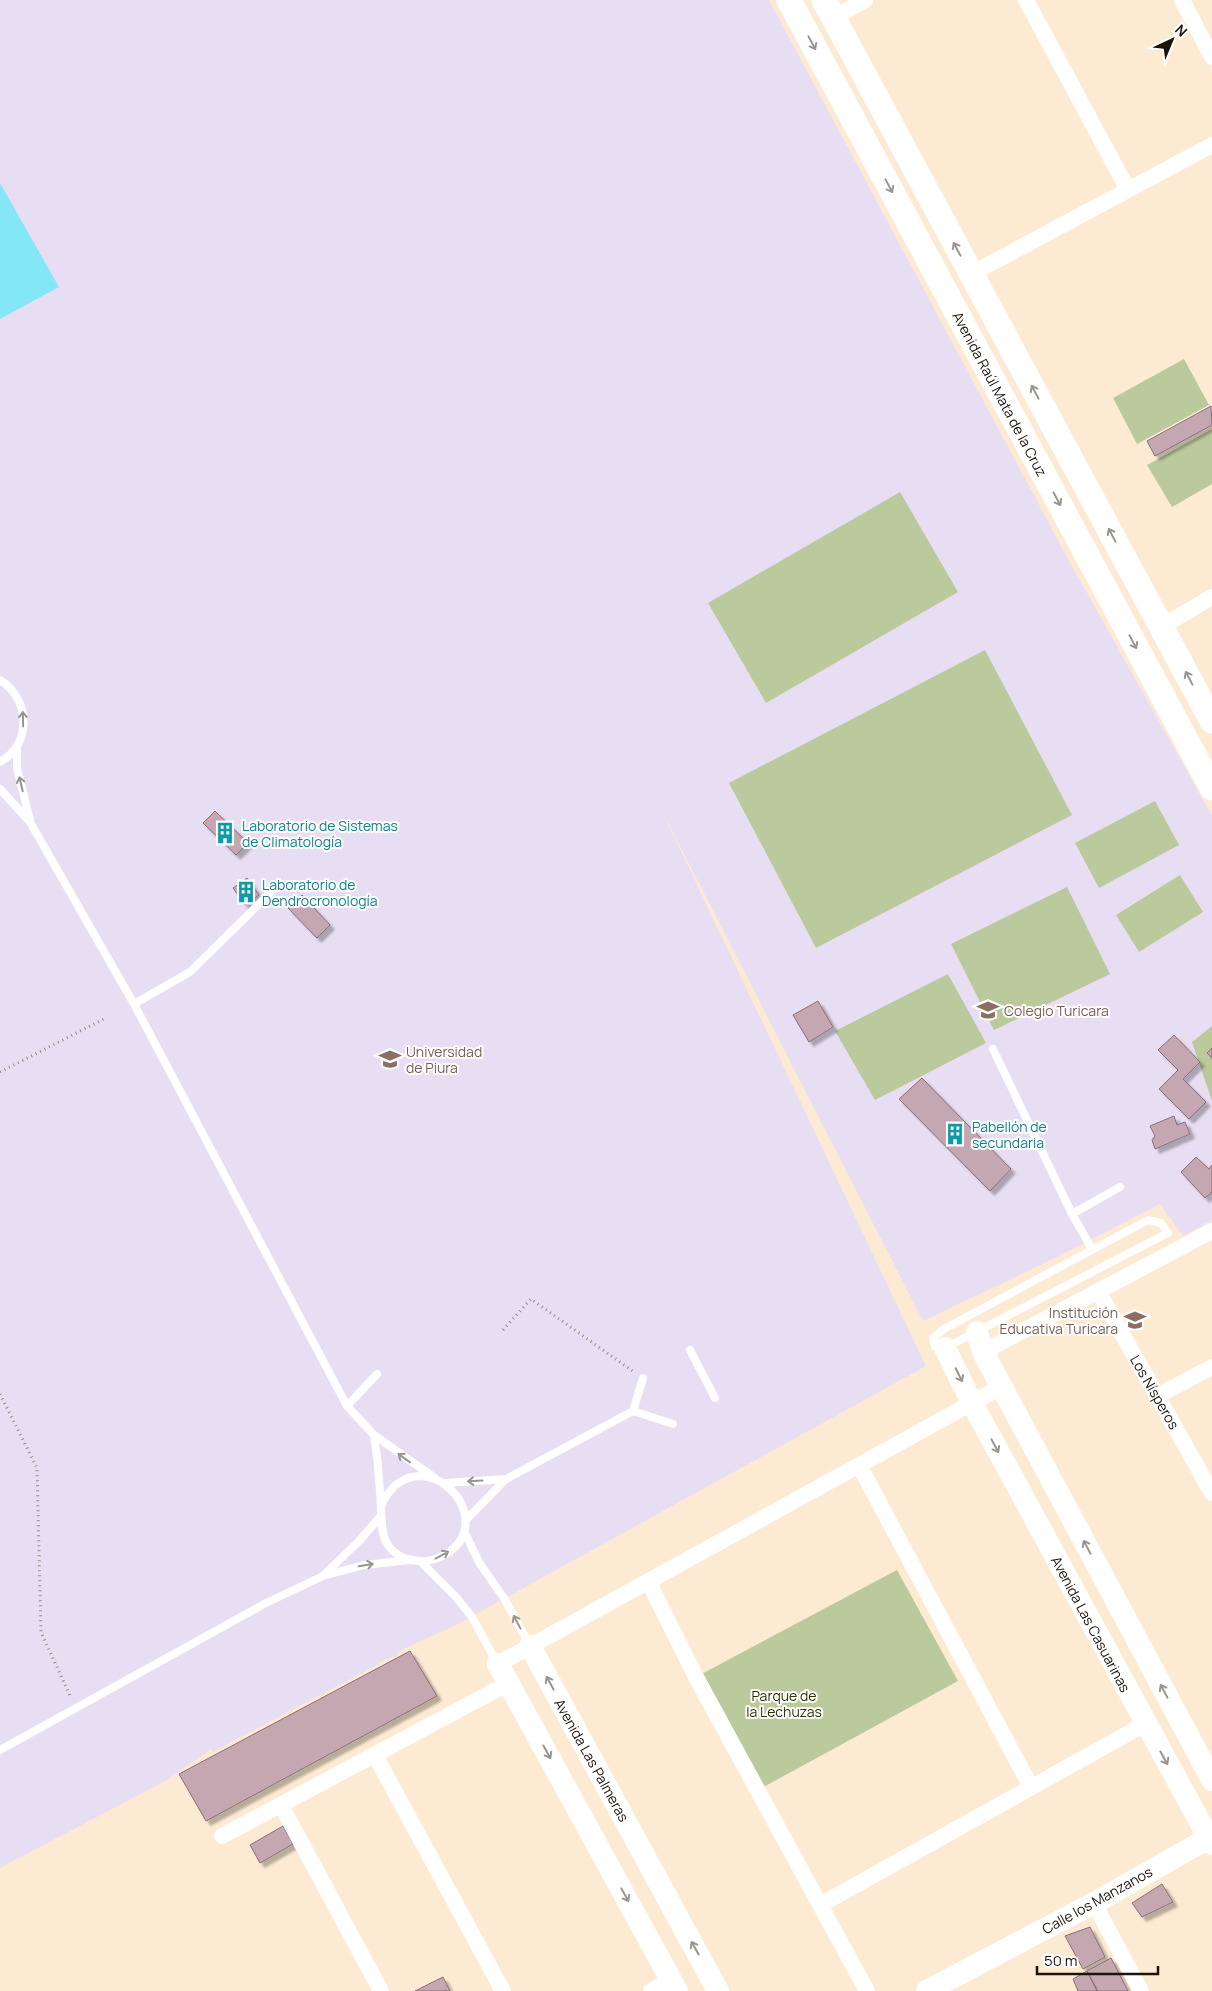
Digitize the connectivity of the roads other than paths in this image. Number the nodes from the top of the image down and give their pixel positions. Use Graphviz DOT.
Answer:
graph roads {
  1 [pos="789,0"];
  2 [pos="866,0"];
  3 [pos="1026,0"];
  4 [pos="1182,0"];
  5 [pos="829,9"];
  6 [pos="1212,58"];
  7 [pos="1212,145"];
  8 [pos="1128,190"];
  9 [pos="971,274"];
  10 [pos="1212,597"];
  11 [pos="1161,627"];
  12 [pos="0,680"];
  13 [pos="1212,721"];
  14 [pos="17,746"];
  15 [pos="0,762"];
  16 [pos="1212,788"];
  17 [pos="0,789"];
  18 [pos="30,822"];
  19 [pos="276,887"];
  20 [pos="134,1004"];
  21 [pos="994,1049"];
  22 [pos="1120,1187"];
  23 [pos="1072,1214"];
  24 [pos="1212,1231"];
  25 [pos="1092,1250"];
  26 [pos="1098,1291"];
  27 [pos="980,1342"];
  28 [pos="945,1348"];
  29 [pos="690,1350"];
  30 [pos="1212,1366"];
  31 [pos="377,1374"];
  32 [pos="642,1378"];
  33 [pos="1001,1387"];
  34 [pos="1157,1396"];
  35 [pos="715,1398"];
  36 [pos="972,1403"];
  37 [pos="347,1406"];
  38 [pos="634,1411"];
  39 [pos="673,1424"];
  40 [pos="374,1435"];
  41 [pos="859,1465"];
  42 [pos="435,1478"];
  43 [pos="506,1479"];
  44 [pos="445,1483"];
  45 [pos="1212,1492"];
  46 [pos="382,1506"];
  47 [pos="380,1517"];
  48 [pos="465,1521"];
  49 [pos="464,1532"];
  50 [pos="410,1560"];
  51 [pos="421,1562"];
  52 [pos="323,1576"];
  53 [pos="648,1581"];
  54 [pos="530,1646"];
  55 [pos="498,1664"];
  56 [pos="509,1683"];
  57 [pos="1145,1724"];
  58 [pos="0,1750"];
  59 [pos="375,1754"];
  60 [pos="1212,1780"];
  61 [pos="1031,1787"];
  62 [pos="280,1805"];
  63 [pos="222,1836"];
  64 [pos="1211,1839"];
  65 [pos="1094,1903"];
  66 [pos="820,1905"];
  67 [pos="674,1986"];
  68 [pos="381,1991"];
  69 [pos="503,1991"];
  70 [pos="651,1991"];
  71 [pos="718,1991"];
  72 [pos="867,1991"];
  73 [pos="927,1991"];
  74 [pos="1141,1991"];
  1 -- 16 [label="main road, Avenida Raúl Mata de la Cruz, one-way"];
  2 -- 5 [label="street"];
  3 -- 8 [label="street"];
  4 -- 6 [label="street"];
  9 -- 5 [label="main road, one-way"];
  7 -- 8 [label="street"];
  8 -- 9 [label="street"];
  11 -- 9 [label="main road, one-way"];
  10 -- 11 [label="street"];
  13 -- 11 [label="main road, one-way"];
  14 -- 12 [label="lane, one-way"];
  14 -- 15 [label="lane"];
  18 -- 14 [label="lane, one-way"];
  17 -- 18 [label="lane"];
  18 -- 20 [label="lane"];
  19 -- 20 [label="lane"];
  20 -- 37 [label="lane"];
  21 -- 23 [label="lane"];
  22 -- 23 [label="lane"];
  23 -- 25 [label="lane"];
  24 -- 26 [label="street"];
  25 -- 27 [label="lane"];
  25 -- 28 [label="lane"];
  26 -- 27 [label="street"];
  26 -- 34 [label="street, Los Nísperos"];
  27 -- 28 [label="lane"];
  27 -- 33 [label="street"];
  28 -- 36 [label="street, Avenida Las Casuarinas, one-way"];
  29 -- 35 [label="lane"];
  30 -- 34 [label="street"];
  31 -- 37 [label="lane"];
  32 -- 38 [label="lane"];
  33 -- 36 [label="street"];
  60 -- 33 [label="street, one-way"];
  34 -- 45 [label="street, Los Nísperos"];
  36 -- 41 [label="street"];
  36 -- 57 [label="street, Avenida Las Casuarinas, one-way"];
  37 -- 40 [label="lane"];
  38 -- 39 [label="lane"];
  38 -- 43 [label="lane"];
  42 -- 40 [label="lane, one-way"];
  40 -- 46 [label="lane"];
  41 -- 53 [label="street"];
  41 -- 61 [label="street"];
  42 -- 44 [label="lane"];
  42 -- 46 [label="lane"];
  43 -- 44 [label="lane, one-way"];
  43 -- 48 [label="lane"];
  44 -- 48 [label="lane"];
  46 -- 47 [label="lane"];
  47 -- 50 [label="lane"];
  47 -- 52 [label="lane"];
  48 -- 49 [label="lane"];
  51 -- 49 [label="lane, one-way"];
  54 -- 49 [label="lane, Avenida Las Palmeras, one-way"];
  50 -- 51 [label="lane"];
  52 -- 50 [label="lane, one-way"];
  51 -- 55 [label="lane"];
  52 -- 58 [label="lane"];
  53 -- 54 [label="street"];
  53 -- 66 [label="street"];
  54 -- 55 [label="street"];
  71 -- 54 [label="street, Avenida Las Palmeras, one-way"];
  55 -- 56 [label="street"];
  56 -- 59 [label="street"];
  56 -- 67 [label="street, one-way"];
  57 -- 61 [label="street"];
  57 -- 64 [label="street, Avenida Las Casuarinas, one-way"];
  59 -- 62 [label="street"];
  59 -- 69 [label="street"];
  61 -- 66 [label="street"];
  62 -- 63 [label="street"];
  62 -- 68 [label="street"];
  64 -- 65 [label="street, Calle los Manzanos"];
  65 -- 73 [label="street, Calle los Manzanos"];
  65 -- 74 [label="street"];
  66 -- 72 [label="street"];
  67 -- 70 [label="street"];
}
